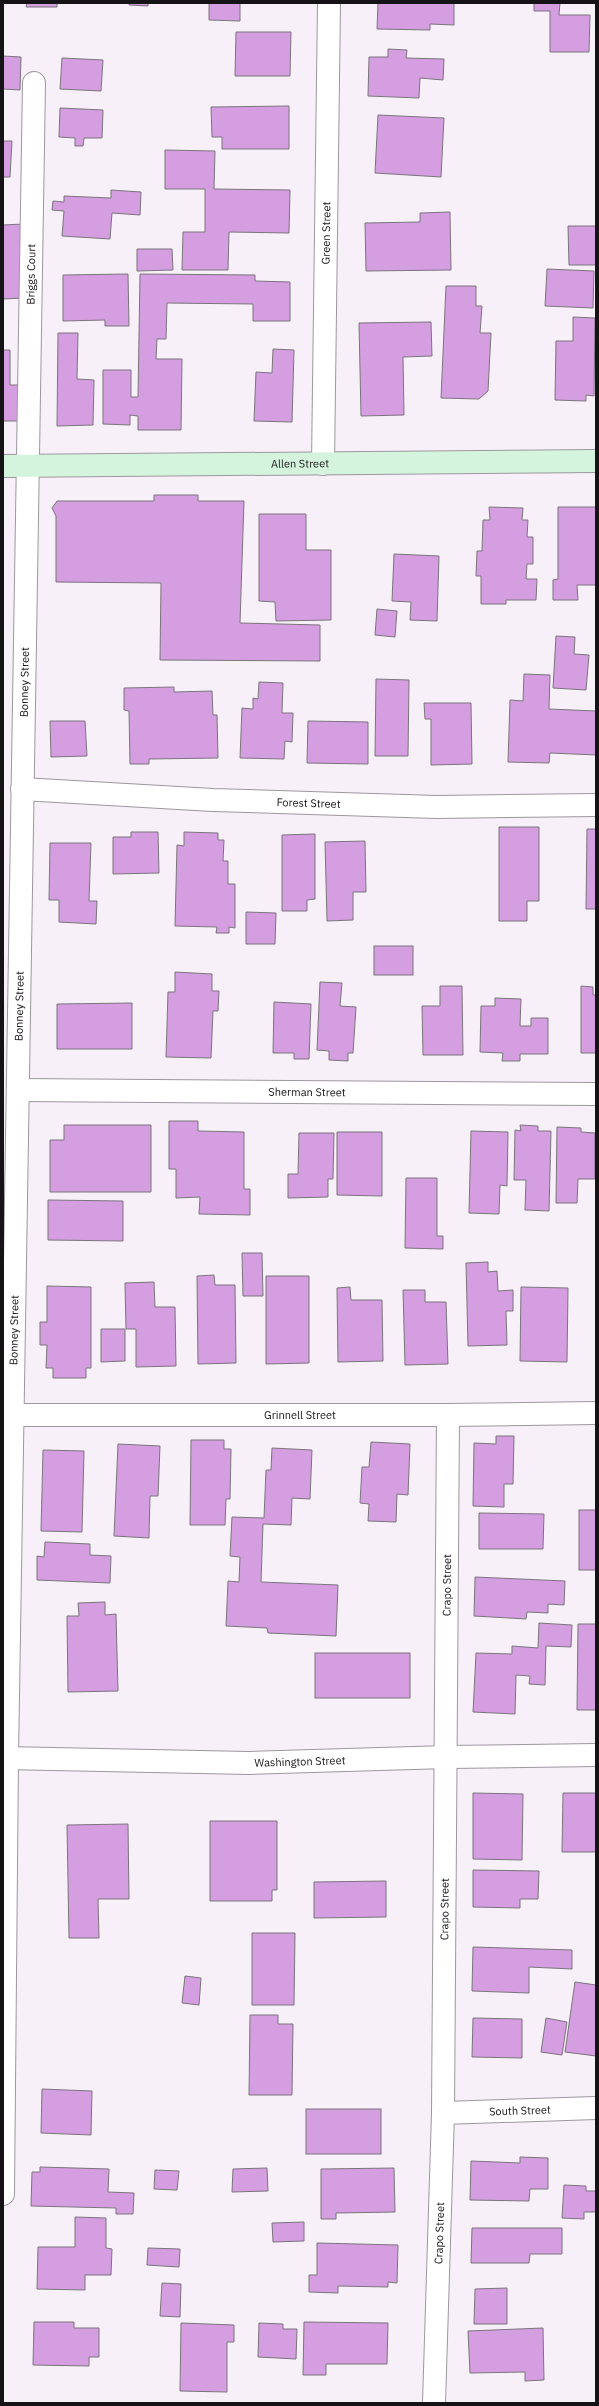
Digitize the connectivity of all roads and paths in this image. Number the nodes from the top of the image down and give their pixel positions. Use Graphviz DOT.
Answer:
graph roads {
  1 [pos="329,3"];
  2 [pos="34,83"];
  3 [pos="596,461"];
  4 [pos="323,464"];
  5 [pos="3,466"];
  6 [pos="27,466"];
  7 [pos="22,789"];
  8 [pos="596,805"];
  9 [pos="18,1090"];
  10 [pos="596,1094"];
  11 [pos="596,1413"];
  12 [pos="8,1415"];
  13 [pos="448,1416"];
  14 [pos="596,1755"];
  15 [pos="447,1757"];
  16 [pos="5,1758"];
  17 [pos="596,2108"];
  18 [pos="443,2113"];
  19 [pos="3,2194"];
  20 [pos="434,2403"];
  1 -- 4 [label="street, Green Street"];
  2 -- 6 [label="street, Briggs Court"];
  3 -- 4 [label="main road, Allen Street"];
  4 -- 6 [label="main road, Allen Street"];
  5 -- 6 [label="main road, Allen Street"];
  6 -- 7 [label="street, Bonney Street"];
  7 -- 8 [label="street, Forest Street"];
  7 -- 9 [label="street, Bonney Street"];
  9 -- 10 [label="street, Sherman Street"];
  9 -- 12 [label="street, Bonney Street"];
  11 -- 13 [label="street, Grinnell Street"];
  12 -- 13 [label="street, Grinnell Street"];
  12 -- 16 [label="street, Bonney Street"];
  13 -- 15 [label="street, Crapo Street"];
  14 -- 15 [label="street, Washington Street"];
  15 -- 16 [label="street, Washington Street"];
  15 -- 18 [label="street, Crapo Street"];
  16 -- 19 [label="street, Bonney Street"];
  17 -- 18 [label="street, South Street"];
  18 -- 20 [label="street, Crapo Street"];
}
